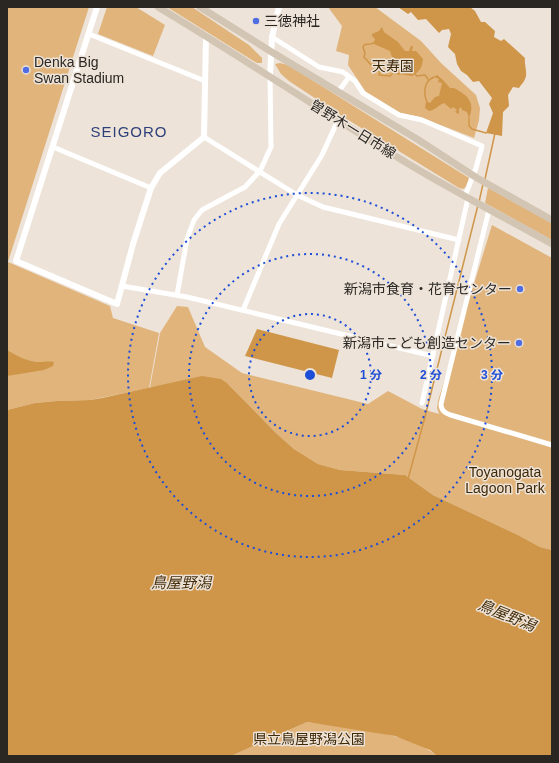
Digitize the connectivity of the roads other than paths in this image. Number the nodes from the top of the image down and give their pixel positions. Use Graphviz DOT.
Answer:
graph roads {
  1 [pos="97,7"];
  2 [pos="158,7"];
  3 [pos="279,7"];
  4 [pos="202,8"];
  5 [pos="88,34"];
  6 [pos="206,36"];
  7 [pos="272,37"];
  8 [pos="270,51"];
  9 [pos="270,76"];
  10 [pos="349,77"];
  11 [pos="205,81"];
  12 [pos="338,92"];
  13 [pos="338,120"];
  14 [pos="204,137"];
  15 [pos="53,147"];
  16 [pos="260,171"];
  17 [pos="475,177"];
  18 [pos="151,188"];
  19 [pos="298,195"];
  20 [pos="468,198"];
  21 [pos="487,209"];
  22 [pos="552,220"];
  23 [pos="459,240"];
  24 [pos="552,244"];
  25 [pos="122,286"];
  26 [pos="177,295"];
  27 [pos="243,310"];
  28 [pos="433,356"];
  29 [pos="422,403"];
  30 [pos="552,445"];
  1 -- 5 [label="street"];
  2 -- 6 [label="main road, 曽野木一日市線"];
  3 -- 7 [label="street"];
  4 -- 8 [label="main road, 曽野木一日市線"];
  5 -- 11 [label="street"];
  5 -- 15 [label="street"];
  6 -- 9 [label="main road, 曽野木一日市線"];
  6 -- 11 [label="street"];
  7 -- 8 [label="street"];
  7 -- 10 [label="street"];
  8 -- 9 [label="street"];
  8 -- 12 [label="main road, 曽野木一日市線"];
  9 -- 13 [label="main road, 曽野木一日市線"];
  9 -- 16 [label="street"];
  10 -- 12 [label="street"];
  10 -- 17 [label="street"];
  11 -- 14 [label="street"];
  12 -- 17 [label="main road, 曽野木一日市線"];
  13 -- 19 [label="street"];
  13 -- 20 [label="main road, 曽野木一日市線"];
  14 -- 16 [label="street"];
  14 -- 18 [label="street"];
  15 -- 18 [label="street"];
  15 -- 25 [label="street"];
  16 -- 19 [label="street"];
  16 -- 26 [label="street"];
  17 -- 20 [label="street"];
  17 -- 22 [label="main road, 曽野木一日市線"];
  18 -- 25 [label="street"];
  19 -- 23 [label="street"];
  19 -- 27 [label="street"];
  20 -- 21 [label="main road, 曽野木一日市線"];
  20 -- 23 [label="street"];
  21 -- 24 [label="main road, 曽野木一日市線"];
  21 -- 30 [label="street"];
  23 -- 28 [label="street"];
  25 -- 26 [label="street"];
  26 -- 27 [label="street"];
  27 -- 28 [label="street"];
  28 -- 29 [label="street"];
}
